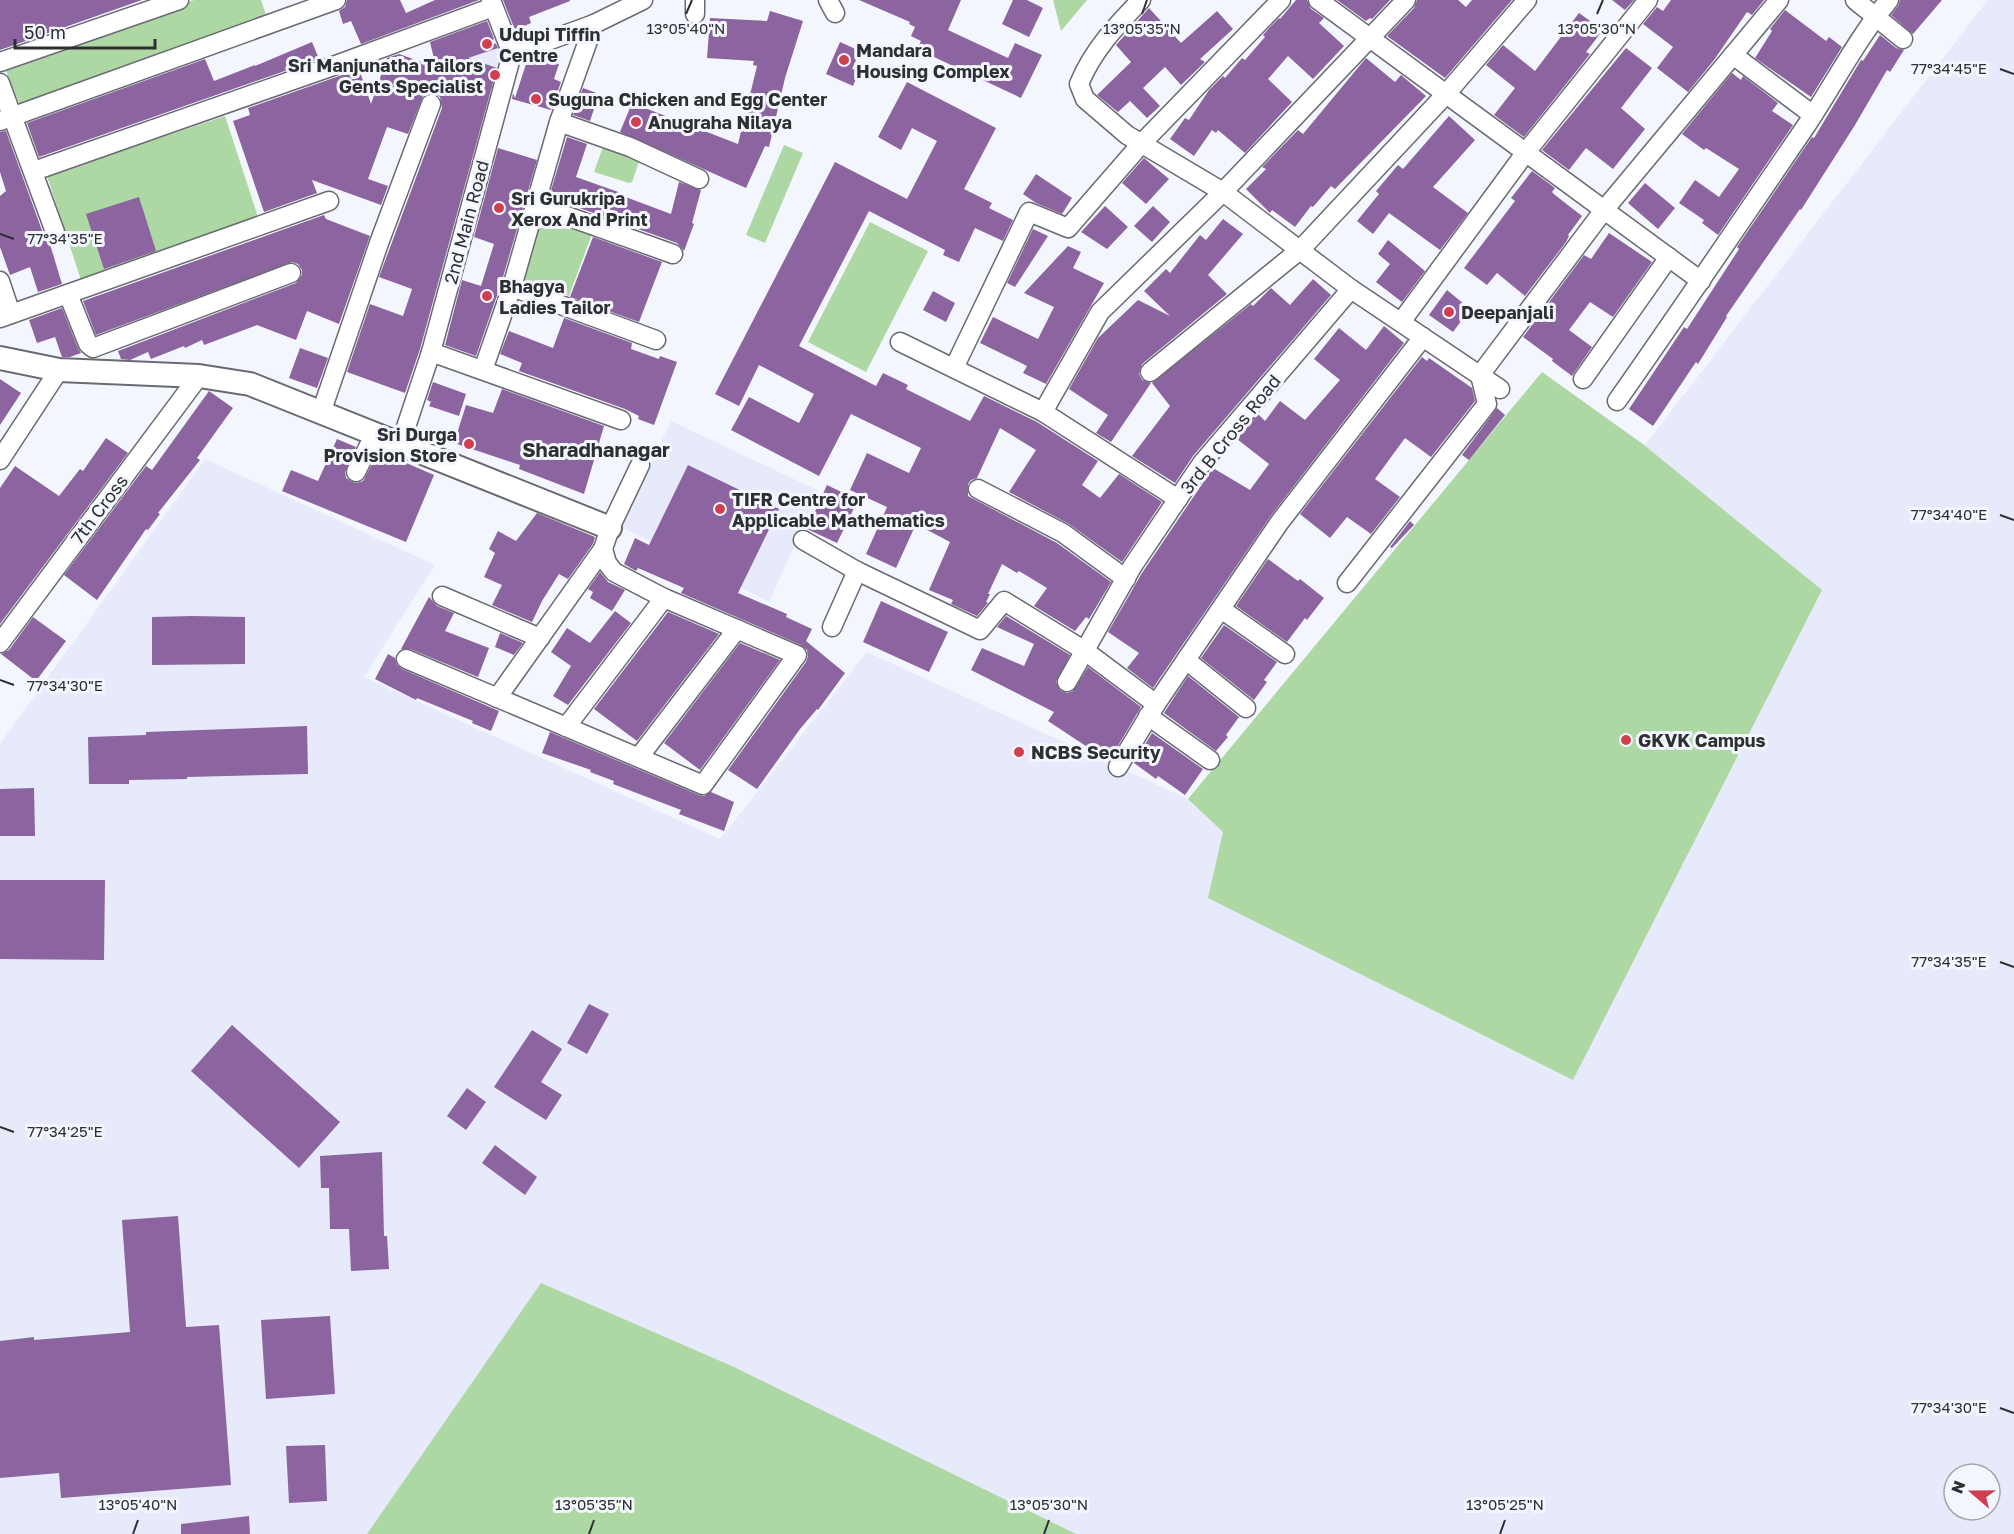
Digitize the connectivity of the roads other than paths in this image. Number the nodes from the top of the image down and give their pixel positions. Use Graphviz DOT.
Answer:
graph roads {
  1 [pos="179,0"];
  2 [pos="336,0"];
  3 [pos="643,0"];
  4 [pos="1141,0"];
  5 [pos="1281,0"];
  6 [pos="1318,0"];
  7 [pos="1406,0"];
  8 [pos="1527,0"];
  9 [pos="1648,0"];
  10 [pos="1779,0"];
  11 [pos="1855,0"];
  12 [pos="1889,0"];
  13 [pos="492,3"];
  14 [pos="1875,17"];
  15 [pos="594,24"];
  16 [pos="1371,38"];
  17 [pos="1903,39"];
  18 [pos="512,54"];
  19 [pos="1733,55"];
  20 [pos="0,62"];
  21 [pos="0,83"];
  22 [pos="1446,94"];
  23 [pos="431,104"];
  24 [pos="1813,115"];
  25 [pos="6,119"];
  26 [pos="560,122"];
  27 [pos="1141,144"];
  28 [pos="1526,152"];
  29 [pos="34,171"];
  30 [pos="699,179"];
  31 [pos="1223,192"];
  32 [pos="329,201"];
  33 [pos="536,205"];
  34 [pos="1604,210"];
  35 [pos="55,232"];
  36 [pos="1301,249"];
  37 [pos="673,254"];
  38 [pos="1669,257"];
  39 [pos="291,273"];
  40 [pos="0,281"];
  41 [pos="1701,281"];
  42 [pos="512,287"];
  43 [pos="1351,289"];
  44 [pos="68,294"];
  45 [pos="6,316"];
  46 [pos="1401,322"];
  47 [pos="1423,337"];
  48 [pos="656,340"];
  49 [pos="900,342"];
  50 [pos="431,352"];
  51 [pos="0,358"];
  52 [pos="954,368"];
  53 [pos="59,370"];
  54 [pos="483,370"];
  55 [pos="1150,372"];
  56 [pos="1480,375"];
  57 [pos="199,376"];
  58 [pos="1583,379"];
  59 [pos="1500,389"];
  60 [pos="1617,401"];
  61 [pos="1043,412"];
  62 [pos="321,413"];
  63 [pos="621,420"];
  64 [pos="374,435"];
  65 [pos="400,445"];
  66 [pos="0,460"];
  67 [pos="640,465"];
  68 [pos="356,472"];
  69 [pos="978,489"];
  70 [pos="1178,499"];
  71 [pos="607,539"];
  72 [pos="803,540"];
  73 [pos="857,571"];
  74 [pos="1126,579"];
  75 [pos="1347,583"];
  76 [pos="442,596"];
  77 [pos="664,598"];
  78 [pos="1221,609"];
  79 [pos="832,627"];
  80 [pos="737,629"];
  81 [pos="540,638"];
  82 [pos="0,643"];
  83 [pos="1085,651"];
  84 [pos="1285,654"];
  85 [pos="406,659"];
  86 [pos="1186,660"];
  87 [pos="1066,682"];
  88 [pos="497,698"];
  89 [pos="1246,708"];
  90 [pos="1152,710"];
  91 [pos="566,727"];
  92 [pos="639,757"];
  93 [pos="1209,760"];
  94 [pos="1118,767"];
  1 -- 20 [label="street"];
  2 -- 25 [label="street"];
  3 -- 15 [label="street"];
  4 -- 27 [label="street"];
  5 -- 27 [label="street"];
  6 -- 16 [label="street"];
  7 -- 16 [label="street"];
  8 -- 22 [label="street"];
  9 -- 28 [label="street"];
  10 -- 19 [label="street"];
  11 -- 14 [label="street"];
  12 -- 14 [label="street"];
  13 -- 18 [label="street"];
  13 -- 29 [label="street"];
  14 -- 17 [label="street"];
  14 -- 24 [label="street"];
  15 -- 18 [label="street"];
  15 -- 26 [label="street"];
  16 -- 22 [label="street"];
  16 -- 31 [label="street"];
  18 -- 50 [label="street, 2nd Main Road"];
  19 -- 24 [label="street"];
  19 -- 34 [label="street"];
  21 -- 25 [label="street"];
  22 -- 28 [label="street"];
  22 -- 36 [label="street"];
  23 -- 62 [label="street"];
  24 -- 41 [label="street"];
  25 -- 29 [label="street"];
  26 -- 30 [label="street"];
  26 -- 33 [label="street"];
  27 -- 31 [label="street"];
  27 -- 52 [label="street"];
  28 -- 34 [label="street"];
  28 -- 46 [label="street"];
  29 -- 35 [label="street"];
  31 -- 36 [label="street"];
  31 -- 61 [label="street"];
  32 -- 44 [label="street"];
  33 -- 37 [label="street"];
  33 -- 42 [label="street"];
  34 -- 38 [label="street"];
  34 -- 56 [label="street"];
  36 -- 43 [label="street"];
  36 -- 55 [label="street"];
  38 -- 41 [label="street"];
  38 -- 58 [label="street"];
  39 -- 44 [label="street"];
  40 -- 45 [label="street"];
  41 -- 60 [label="street"];
  42 -- 48 [label="street"];
  42 -- 54 [label="street"];
  43 -- 46 [label="street"];
  43 -- 70 [label="street, 3rd B Cross Road"];
  44 -- 45 [label="street"];
  46 -- 47 [label="street"];
  47 -- 56 [label="street"];
  47 -- 78 [label="street"];
  49 -- 52 [label="street"];
  50 -- 54 [label="street"];
  50 -- 65 [label="street, 2nd Main Road"];
  51 -- 53 [label="street"];
  52 -- 61 [label="street"];
  53 -- 57 [label="street"];
  53 -- 66 [label="street"];
  54 -- 63 [label="street"];
  56 -- 59 [label="street"];
  56 -- 75 [label="street"];
  57 -- 62 [label="street"];
  57 -- 82 [label="street, 7th Cross"];
  61 -- 70 [label="street"];
  62 -- 64 [label="street"];
  64 -- 65 [label="street"];
  64 -- 68 [label="street"];
  65 -- 71 [label="street"];
  67 -- 71 [label="street"];
  69 -- 74 [label="street"];
  70 -- 74 [label="street, 3rd B Cross Road"];
  71 -- 77 [label="street"];
  71 -- 81 [label="street"];
  72 -- 73 [label="street"];
  73 -- 79 [label="street"];
  73 -- 83 [label="street"];
  74 -- 83 [label="street, 3rd B Cross Road"];
  76 -- 81 [label="street"];
  77 -- 80 [label="street"];
  77 -- 91 [label="street"];
  78 -- 84 [label="street"];
  78 -- 86 [label="street"];
  80 -- 92 [label="street"];
  80 -- 92 [label="street"];
  81 -- 88 [label="street"];
  83 -- 87 [label="street, 3rd B Cross Road"];
  83 -- 90 [label="street"];
  85 -- 88 [label="street"];
  86 -- 89 [label="street"];
  86 -- 90 [label="street"];
  88 -- 91 [label="street"];
  90 -- 93 [label="street"];
  90 -- 94 [label="street"];
  91 -- 92 [label="street"];
}
